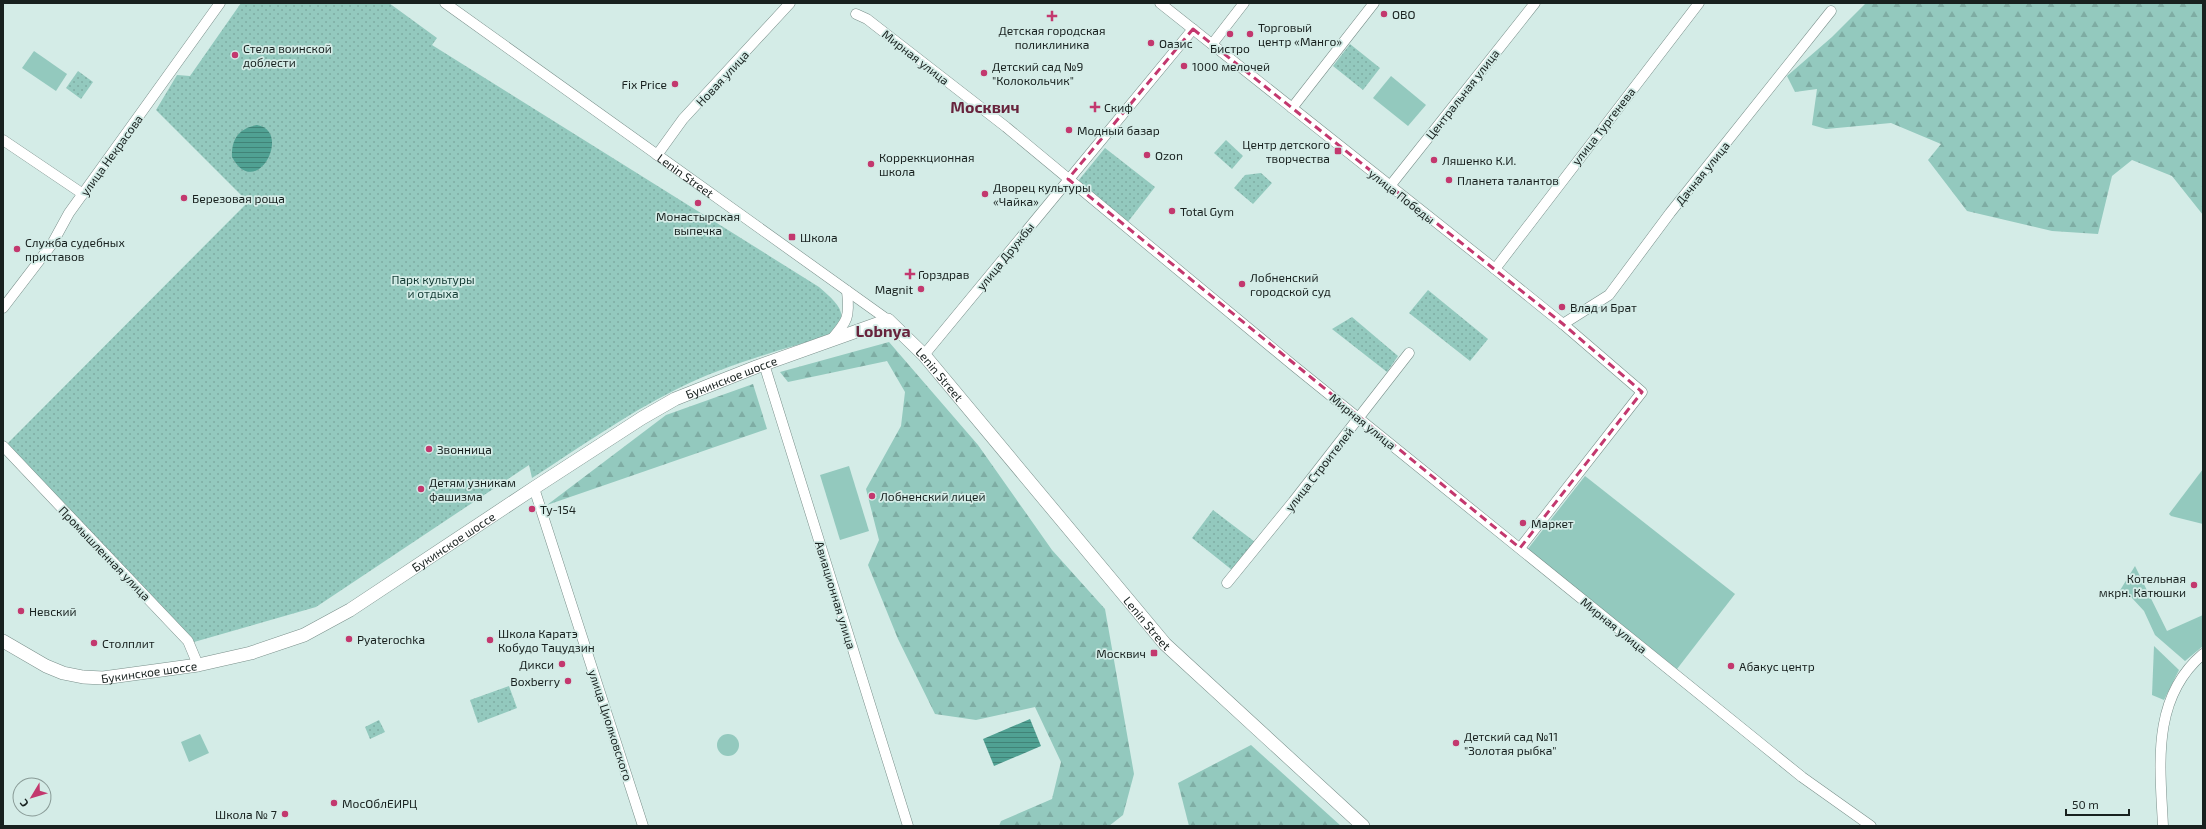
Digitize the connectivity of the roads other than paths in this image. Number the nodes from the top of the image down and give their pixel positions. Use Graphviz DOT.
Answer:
graph roads {
  1 [pos="220,3"];
  2 [pos="445,3"];
  3 [pos="790,3"];
  4 [pos="1160,3"];
  5 [pos="1244,3"];
  6 [pos="1374,3"];
  7 [pos="1535,3"];
  8 [pos="1699,3"];
  9 [pos="1831,11"];
  10 [pos="856,14"];
  11 [pos="1193,29"];
  12 [pos="1213,43"];
  13 [pos="1292,108"];
  14 [pos="3,140"];
  15 [pos="657,155"];
  16 [pos="1068,179"];
  17 [pos="1390,186"];
  18 [pos="83,194"];
  19 [pos="1495,269"];
  20 [pos="847,291"];
  21 [pos="3,308"];
  22 [pos="888,320"];
  23 [pos="1563,324"];
  24 [pos="830,341"];
  25 [pos="1409,354"];
  26 [pos="924,355"];
  27 [pos="764,364"];
  28 [pos="1359,418"];
  29 [pos="3,446"];
  30 [pos="534,488"];
  31 [pos="1520,548"];
  32 [pos="1227,583"];
  33 [pos="3,641"];
  34 [pos="2203,654"];
  35 [pos="198,665"];
  36 [pos="643,826"];
  37 [pos="908,826"];
  38 [pos="1364,826"];
  39 [pos="1871,826"];
  40 [pos="2163,826"];
  1 -- 18 [label="street, улица Некрасова"];
  2 -- 15 [label="street, Lenin Street"];
  3 -- 15 [label="street, Новая улица"];
  4 -- 11 [label="street, улица Победы"];
  5 -- 12 [label="street"];
  6 -- 13 [label="street"];
  7 -- 17 [label="street, Центральная улица"];
  8 -- 19 [label="street, улица Тургенева"];
  9 -- 23 [label="street, Дачная улица"];
  10 -- 16 [label="street, Мирная улица"];
  11 -- 12 [label="street, улица Победы"];
  11 -- 16 [label="street, улица Дружбы"];
  12 -- 13 [label="street, улица Победы"];
  13 -- 17 [label="street, улица Победы"];
  14 -- 18 [label="street"];
  15 -- 20 [label="street, Lenin Street"];
  16 -- 26 [label="street, улица Дружбы"];
  16 -- 28 [label="street, Мирная улица"];
  17 -- 19 [label="street, улица Победы"];
  18 -- 21 [label="street, улица Некрасова"];
  19 -- 23 [label="street, улица Победы"];
  20 -- 22 [label="street, Lenin Street"];
  20 -- 24 [label="street"];
  22 -- 24 [label="main road, Букинское шоссе"];
  22 -- 26 [label="main road, Lenin Street"];
  23 -- 31 [label="street, улица Победы"];
  24 -- 27 [label="main road, Букинское шоссе"];
  25 -- 28 [label="street, улица Строителей"];
  26 -- 38 [label="main road, Lenin Street"];
  27 -- 30 [label="main road, Букинское шоссе"];
  27 -- 37 [label="street, Авиационная улица"];
  28 -- 31 [label="street, Мирная улица"];
  28 -- 32 [label="street, улица Строителей"];
  29 -- 35 [label="street, Промышленная улица"];
  30 -- 35 [label="main road, Букинское шоссе"];
  30 -- 36 [label="street, улица Циолковского"];
  31 -- 39 [label="street, Мирная улица"];
  33 -- 35 [label="main road, Букинское шоссе"];
  34 -- 40 [label="street"];
}
